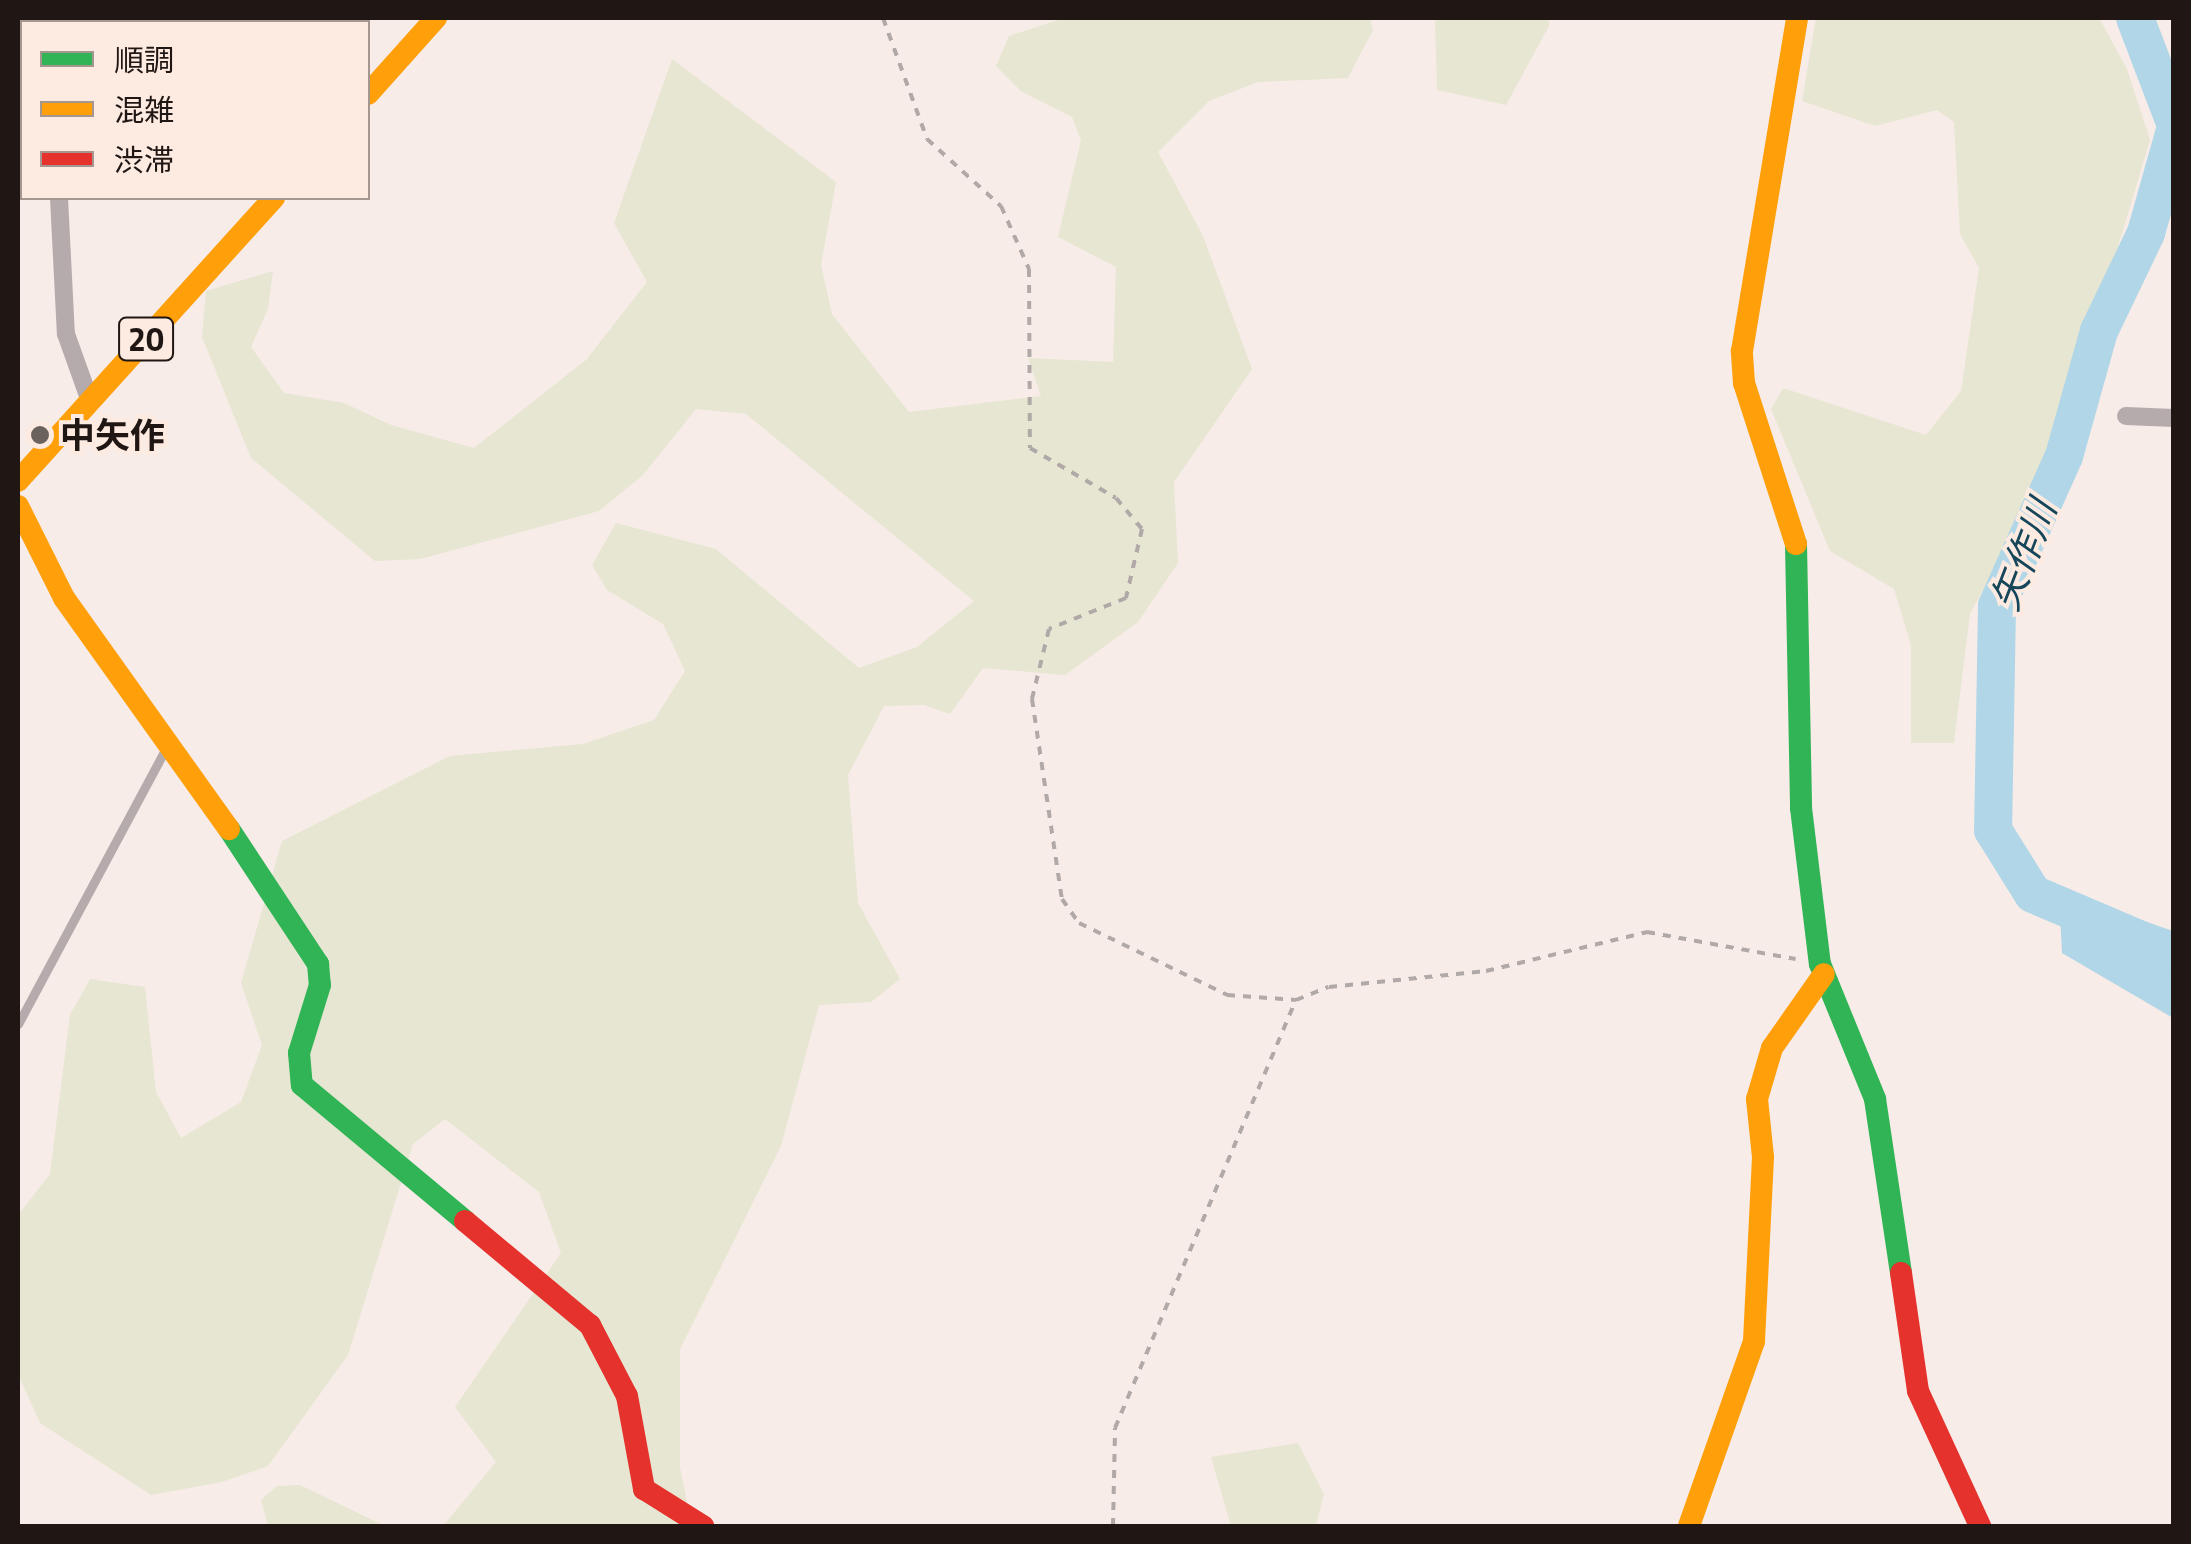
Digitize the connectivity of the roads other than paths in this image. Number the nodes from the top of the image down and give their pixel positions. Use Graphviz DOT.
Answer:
graph roads {
  1 [pos="436,18"];
  2 [pos="1797,18"];
  3 [pos="370,92"];
  4 [pos="59,200"];
  5 [pos="272,200"];
  6 [pos="90,401"];
  7 [pos="2126,416"];
  8 [pos="2174,418"];
  9 [pos="18,481"];
  10 [pos="18,506"];
  11 [pos="170,740"];
  12 [pos="1822,969"];
  13 [pos="18,1024"];
  14 [pos="703,1526"];
  15 [pos="1689,1526"];
  16 [pos="1980,1526"];
  1 -- 3 [label="street"];
  2 -- 12 [label="street"];
  4 -- 6 [label="street"];
  5 -- 6 [label="street, 20"];
  6 -- 9 [label="street, 20"];
  7 -- 8 [label="street"];
  10 -- 11 [label="street"];
  11 -- 13 [label="lane"];
  11 -- 14 [label="street"];
  12 -- 15 [label="street"];
  12 -- 16 [label="street"];
}
